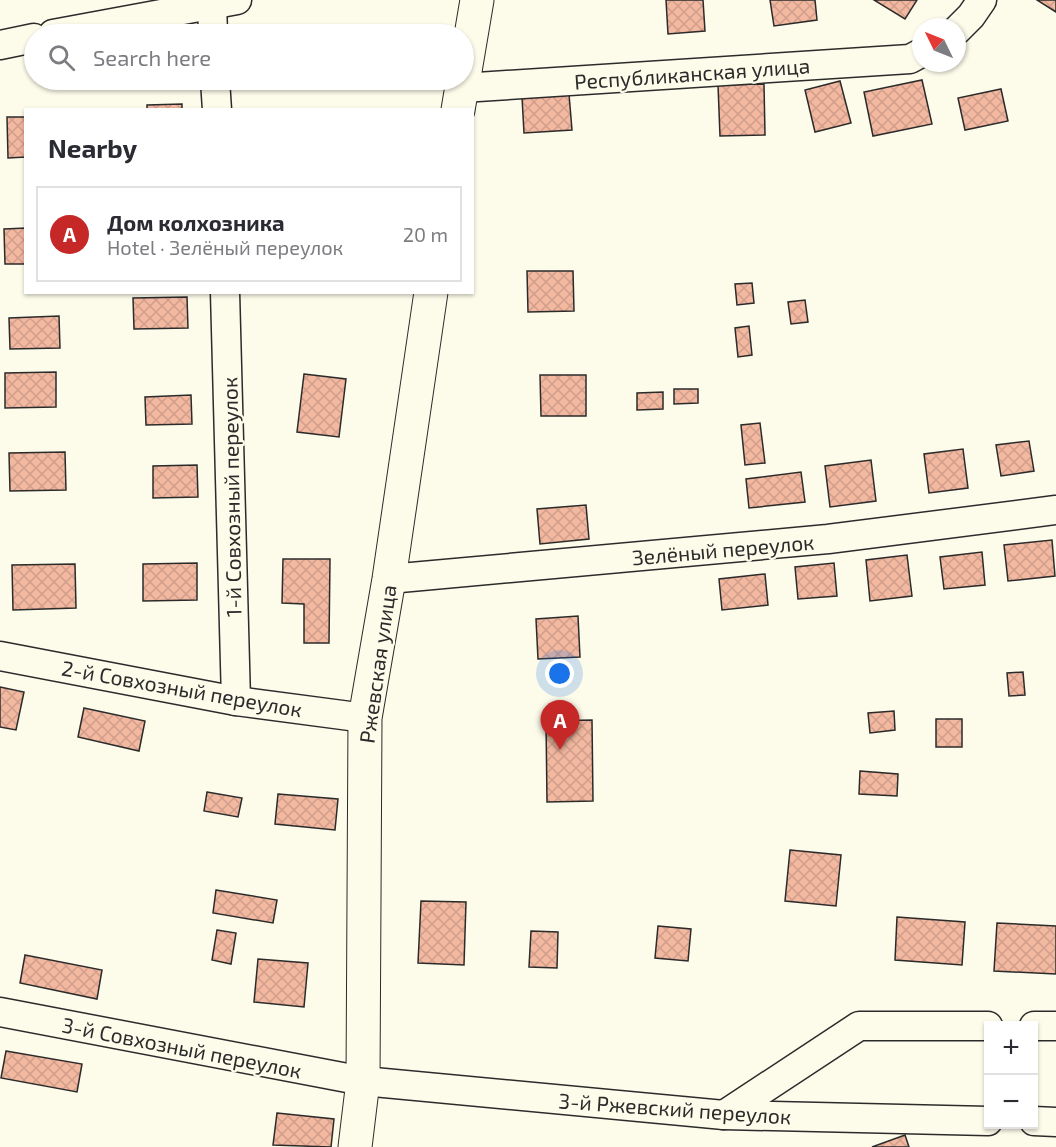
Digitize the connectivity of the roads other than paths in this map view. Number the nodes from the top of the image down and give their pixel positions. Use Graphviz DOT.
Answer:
graph roads {
  1 [pos="477,0"];
  2 [pos="982,0"];
  3 [pos="225,2"];
  4 [pos="966,21"];
  5 [pos="107,24"];
  6 [pos="217,24"];
  7 [pos="473,24"];
  8 [pos="24,40"];
  9 [pos="0,45"];
  10 [pos="912,57"];
  11 [pos="474,87"];
  12 [pos="216,90"];
  13 [pos="217,108"];
  14 [pos="225,294"];
  15 [pos="431,294"];
  16 [pos="1056,510"];
  17 [pos="388,579"];
  18 [pos="0,656"];
  19 [pos="236,701"];
  20 [pos="365,718"];
  21 [pos="0,1012"];
  22 [pos="984,1026"];
  23 [pos="1038,1026"];
  24 [pos="1056,1026"];
  25 [pos="363,1081"];
  26 [pos="724,1114"];
  27 [pos="984,1120"];
  28 [pos="1038,1121"];
  29 [pos="1056,1122"];
  30 [pos="355,1147"];
  1 -- 7 [label="main road"];
  2 -- 4 [label="street"];
  3 -- 5 [label="street"];
  3 -- 6 [label="street"];
  8 -- 9 [label="street"];
  10 -- 11 [label="street, Республиканская улица"];
  12 -- 13 [label="street"];
  14 -- 19 [label="street, 1-й Совхозный переулок"];
  15 -- 17 [label="main road, Ржевская улица"];
  16 -- 17 [label="street, Зелёный переулок"];
  17 -- 20 [label="main road, Ржевская улица"];
  18 -- 19 [label="street, 2-й Совхозный переулок"];
  19 -- 20 [label="street, 2-й Совхозный переулок"];
  20 -- 25 [label="main road, Ржевская улица"];
  21 -- 25 [label="street, 3-й Совхозный переулок"];
  22 -- 26 [label="street"];
  23 -- 24 [label="street"];
  25 -- 26 [label="street, 3-й Ржевский переулок"];
  25 -- 30 [label="main road, Ржевская улица"];
  26 -- 27 [label="street, 3-й Ржевский переулок"];
  28 -- 29 [label="street"];
}
